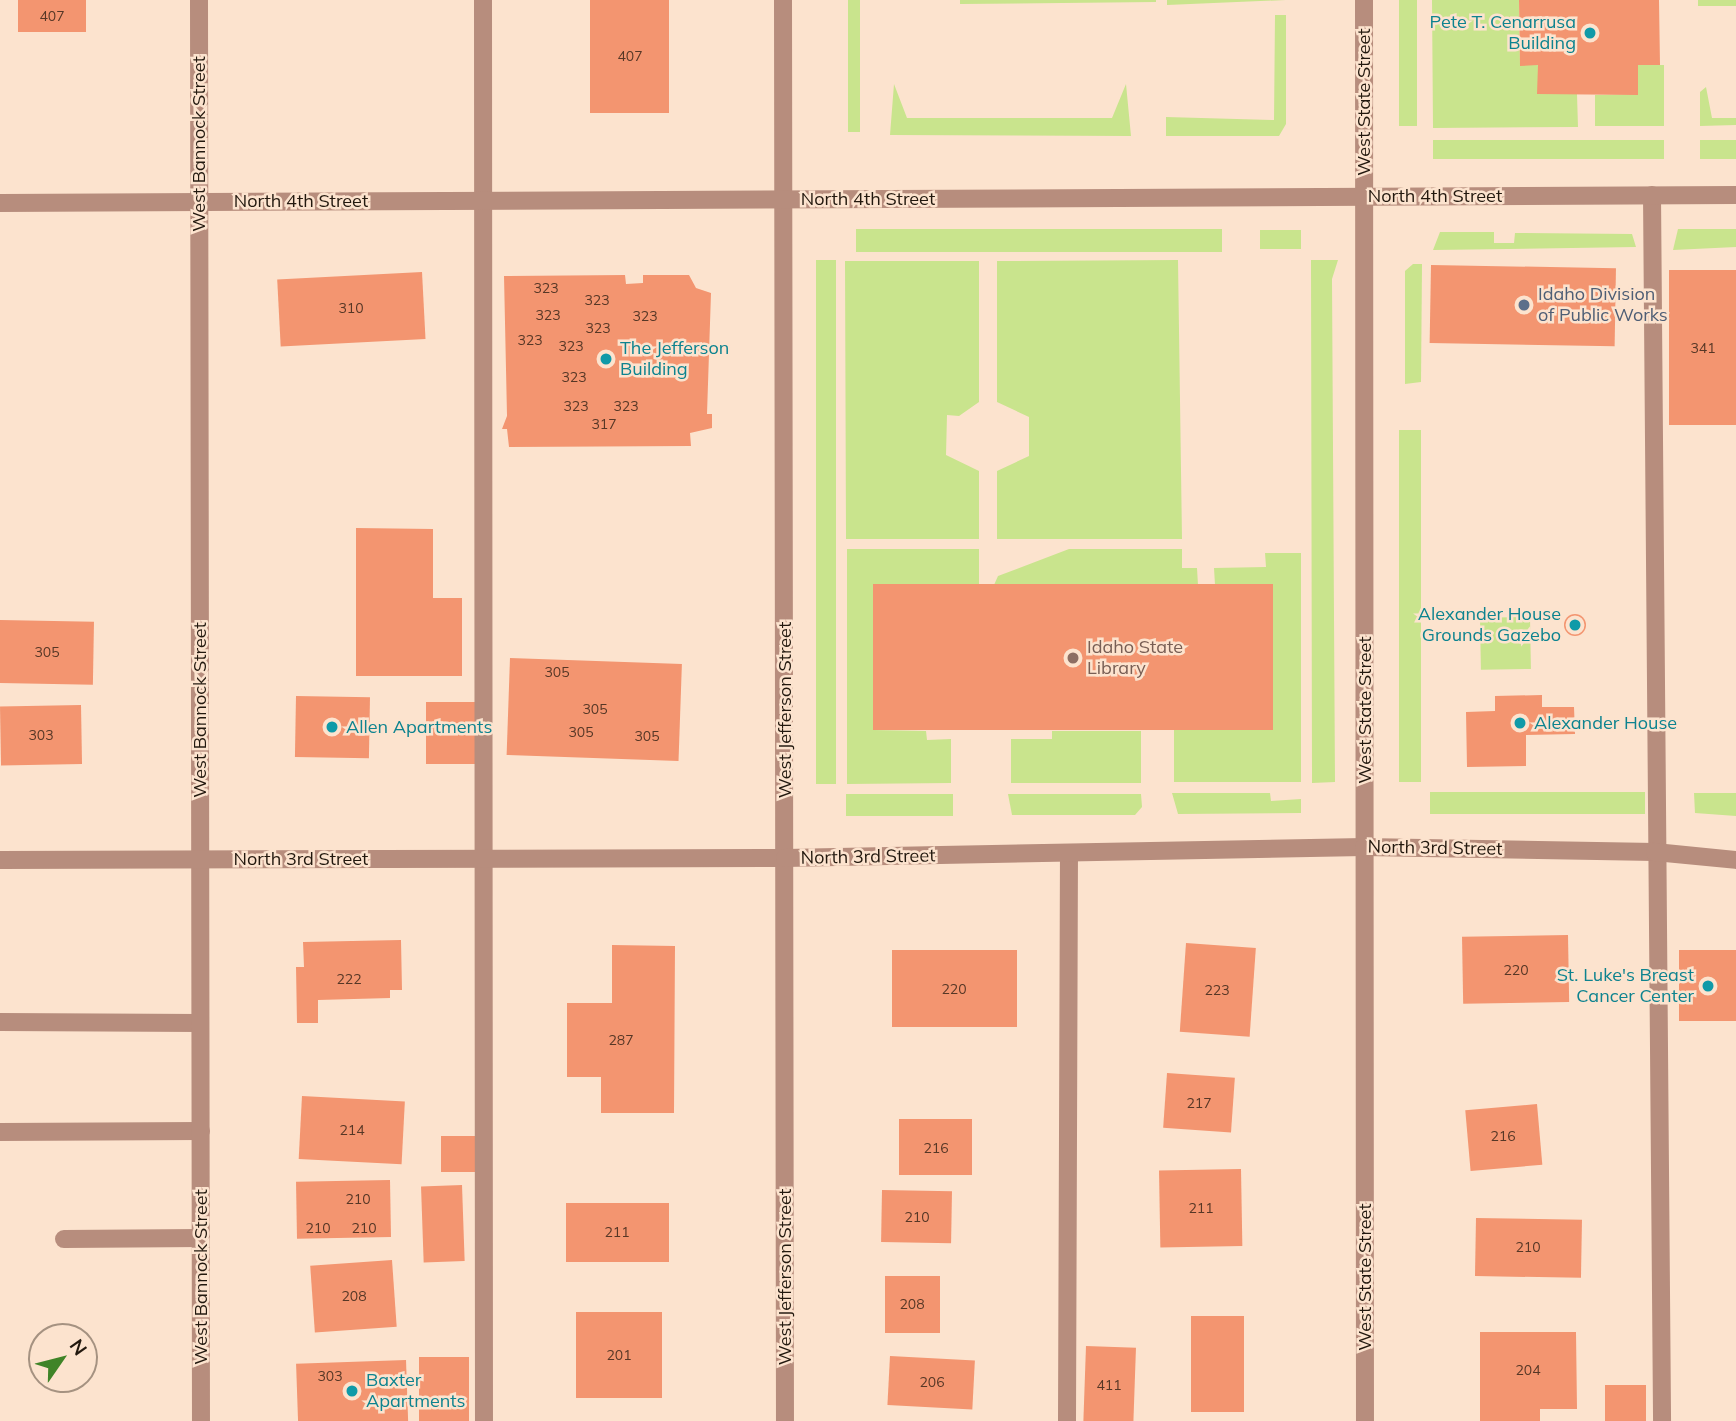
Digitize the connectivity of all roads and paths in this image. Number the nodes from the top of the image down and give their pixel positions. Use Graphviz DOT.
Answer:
graph roads {
  1 [pos="199,0"];
  2 [pos="483,0"];
  3 [pos="783,0"];
  4 [pos="1364,0"];
  5 [pos="1652,195"];
  6 [pos="1736,195"];
  7 [pos="1364,197"];
  8 [pos="783,199"];
  9 [pos="480,200"];
  10 [pos="199,202"];
  11 [pos="0,203"];
  12 [pos="1364,847"];
  13 [pos="1655,852"];
  14 [pos="1069,853"];
  15 [pos="200,859"];
  16 [pos="486,859"];
  17 [pos="785,859"];
  18 [pos="0,860"];
  19 [pos="1736,860"];
  20 [pos="0,1022"];
  21 [pos="200,1023"];
  22 [pos="201,1131"];
  23 [pos="0,1132"];
  24 [pos="201,1238"];
  25 [pos="64,1239"];
  26 [pos="201,1421"];
  27 [pos="484,1421"];
  28 [pos="785,1421"];
  29 [pos="1068,1421"];
  30 [pos="1365,1421"];
  31 [pos="1662,1421"];
  1 -- 10 [label="street, West Bannock Street"];
  2 -- 9 [label="street"];
  3 -- 8 [label="street, West Jefferson Street"];
  4 -- 7 [label="street, West State Street"];
  5 -- 6 [label="street, North 4th Street"];
  5 -- 7 [label="street, North 4th Street"];
  5 -- 13 [label="street"];
  7 -- 8 [label="street, North 4th Street"];
  7 -- 12 [label="street, West State Street"];
  8 -- 9 [label="street, North 4th Street"];
  8 -- 17 [label="street, West Jefferson Street"];
  9 -- 10 [label="street, North 4th Street"];
  9 -- 16 [label="street"];
  10 -- 11 [label="street, North 4th Street"];
  10 -- 15 [label="street, West Bannock Street"];
  12 -- 13 [label="street, North 3rd Street"];
  12 -- 14 [label="street, North 3rd Street"];
  12 -- 30 [label="street, West State Street"];
  13 -- 19 [label="street, North 3rd Street"];
  13 -- 31 [label="street"];
  14 -- 17 [label="street, North 3rd Street"];
  14 -- 29 [label="street"];
  15 -- 16 [label="street, North 3rd Street"];
  15 -- 18 [label="street, North 3rd Street"];
  15 -- 21 [label="street, West Bannock Street"];
  16 -- 17 [label="street, North 3rd Street"];
  16 -- 27 [label="street"];
  17 -- 28 [label="street, West Jefferson Street"];
  20 -- 21 [label="street"];
  21 -- 22 [label="street, West Bannock Street"];
  22 -- 23 [label="street"];
  22 -- 24 [label="street, West Bannock Street"];
  24 -- 25 [label="street"];
  24 -- 26 [label="street, West Bannock Street"];
}
